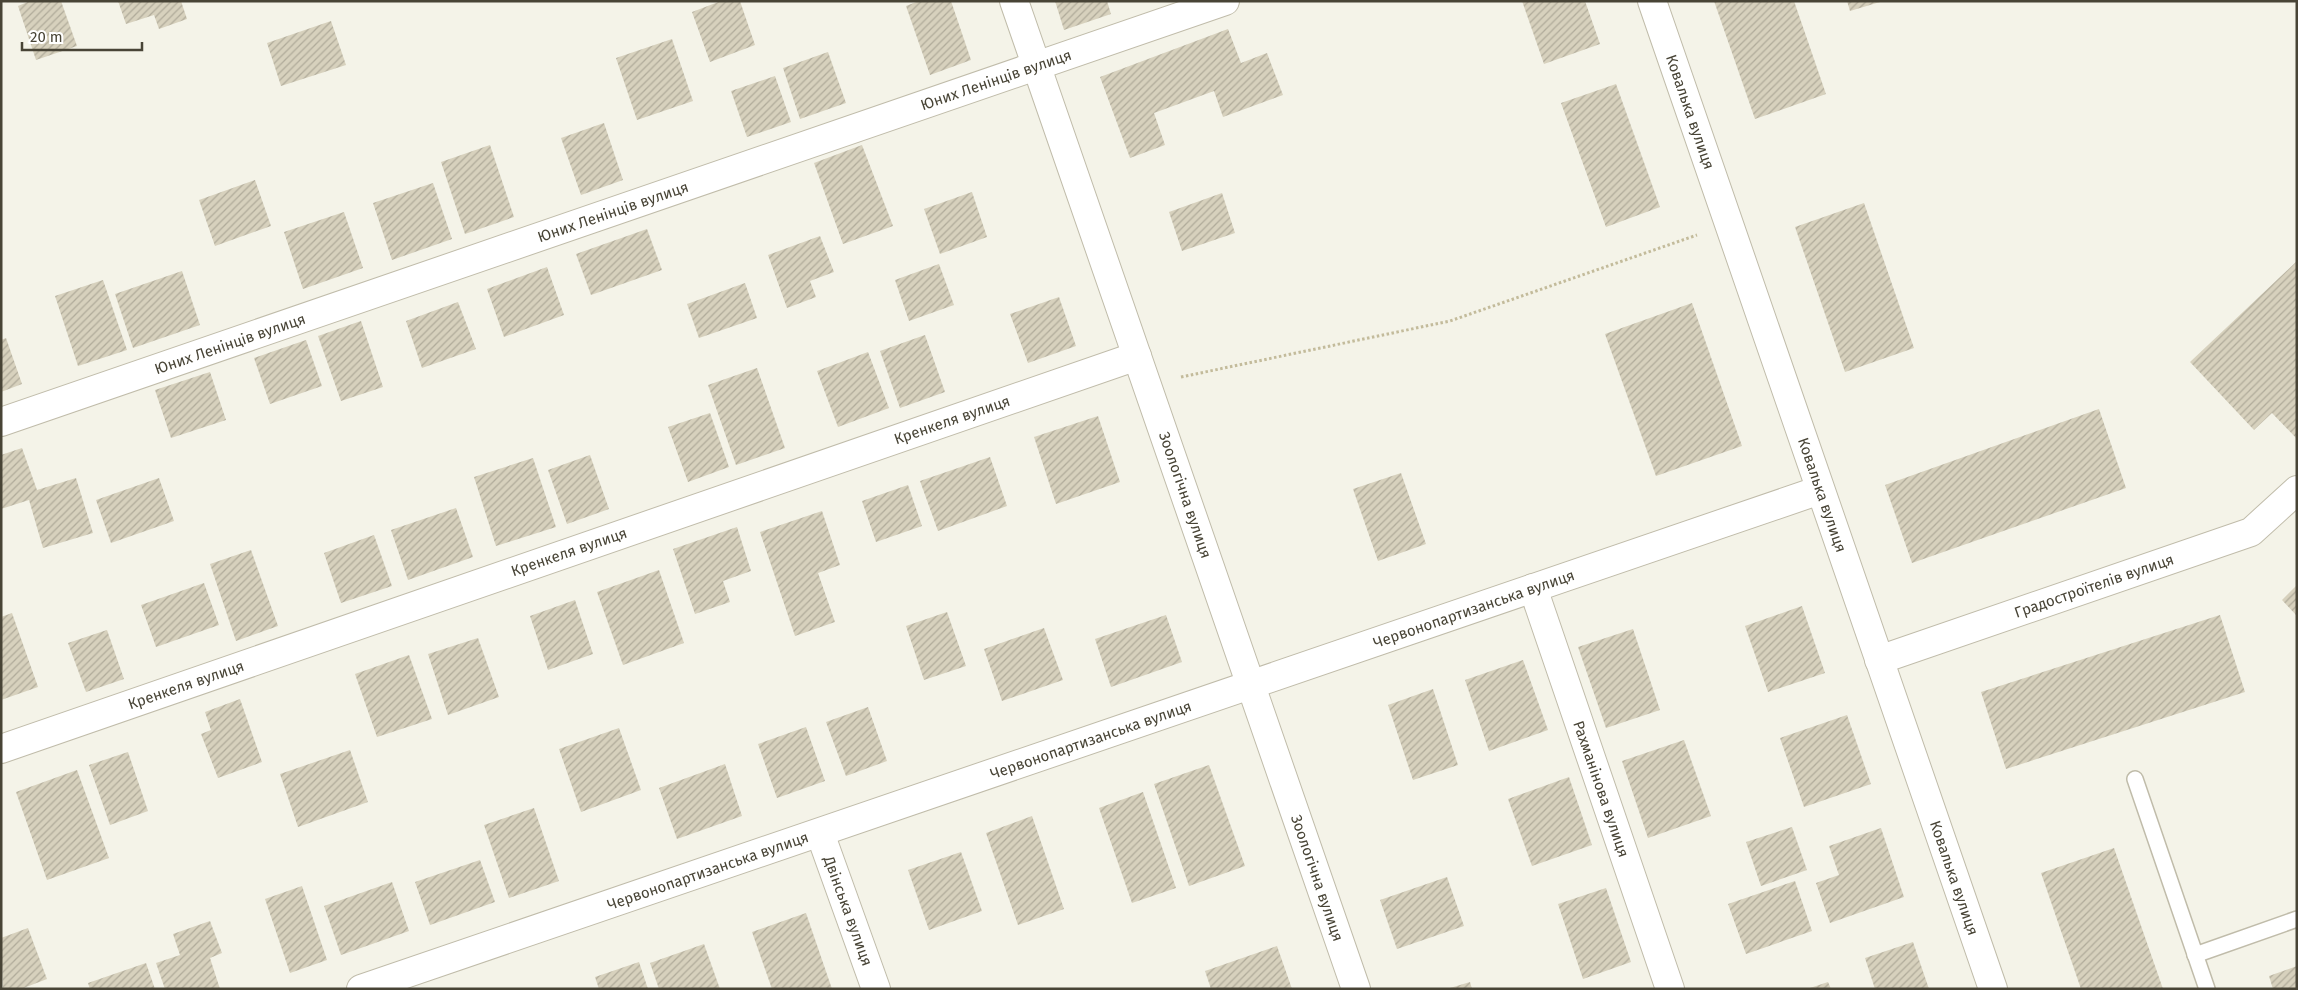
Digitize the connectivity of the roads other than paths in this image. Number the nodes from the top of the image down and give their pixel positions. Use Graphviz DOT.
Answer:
graph roads {
  1 [pos="1014,1"];
  2 [pos="1225,1"];
  3 [pos="1652,1"];
  4 [pos="1036,67"];
  5 [pos="1137,356"];
  6 [pos="1,422"];
  7 [pos="1820,490"];
  8 [pos="2297,490"];
  9 [pos="1533,588"];
  10 [pos="1878,660"];
  11 [pos="1251,685"];
  12 [pos="1,749"];
  13 [pos="2134,779"];
  14 [pos="820,833"];
  15 [pos="2297,919"];
  16 [pos="2195,955"];
  17 [pos="430,978"];
  18 [pos="361,989"];
  19 [pos="876,989"];
  20 [pos="1356,989"];
  21 [pos="1670,989"];
  22 [pos="1993,989"];
  23 [pos="2207,989"];
  1 -- 4 [label="street, Зоологічна вулиця"];
  2 -- 4 [label="street, Юних Ленінців вулиця"];
  3 -- 7 [label="street, Ковалька вулиця"];
  4 -- 5 [label="street, Зоологічна вулиця"];
  4 -- 6 [label="street, Юних Ленінців вулиця"];
  5 -- 11 [label="street, Зоологічна вулиця"];
  5 -- 12 [label="street, Кренкеля вулиця"];
  7 -- 9 [label="street, Червонопартизанська вулиця"];
  7 -- 10 [label="street, Ковалька вулиця"];
  8 -- 10 [label="street, Градостроїтелiв вулиця"];
  9 -- 11 [label="street, Червонопартизанська вулиця"];
  9 -- 21 [label="street, Рахманінова вулиця"];
  10 -- 22 [label="street, Ковалька вулиця"];
  11 -- 14 [label="street, Червонопартизанська вулиця"];
  11 -- 20 [label="street, Зоологічна вулиця"];
  13 -- 16 [label="lane"];
  14 -- 17 [label="street, Червонопартизанська вулиця"];
  14 -- 19 [label="street, Двінська вулиця"];
  15 -- 16 [label="lane"];
  16 -- 23 [label="lane"];
  17 -- 18 [label="street, Червонопартизанська вулиця"];
}
